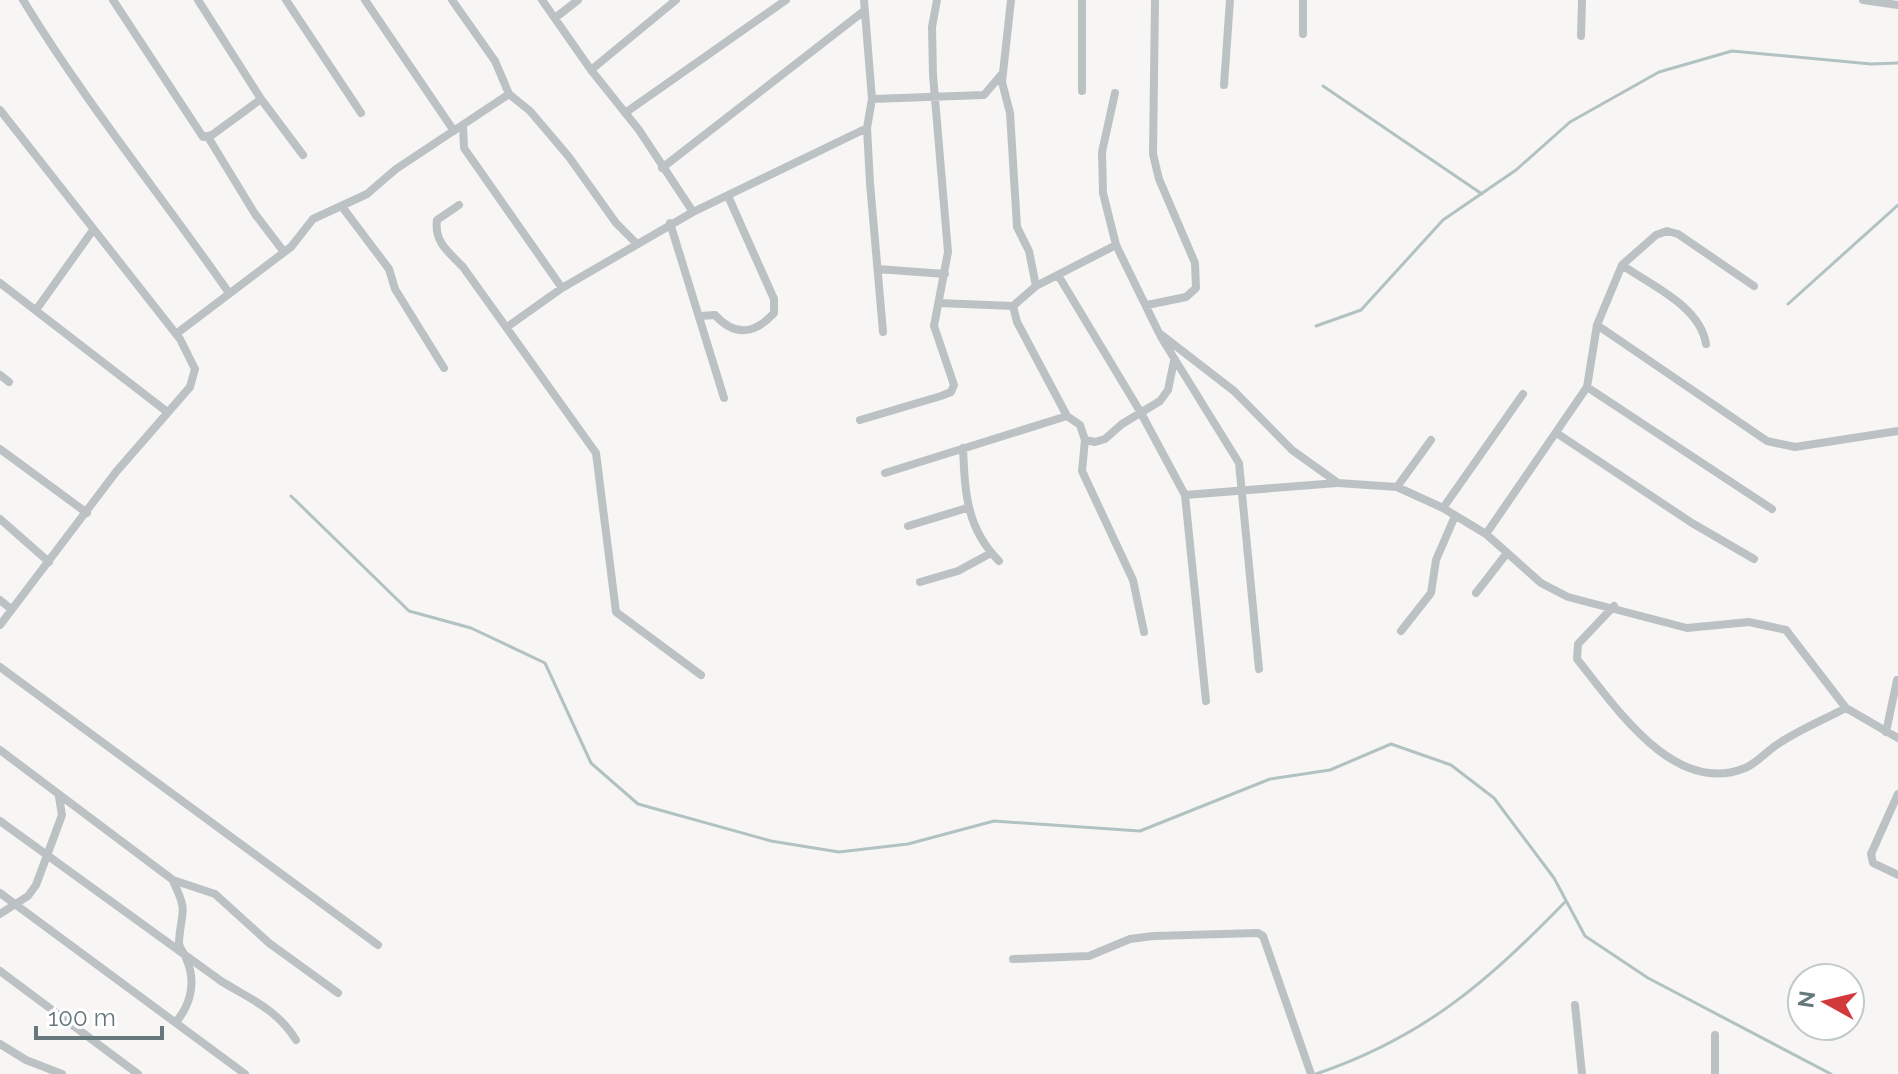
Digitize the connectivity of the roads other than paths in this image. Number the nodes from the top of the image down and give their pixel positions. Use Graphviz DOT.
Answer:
graph roads {
  1 [pos="23,0"];
  2 [pos="113,0"];
  3 [pos="198,0"];
  4 [pos="286,0"];
  5 [pos="365,0"];
  6 [pos="452,0"];
  7 [pos="542,0"];
  8 [pos="578,0"];
  9 [pos="676,0"];
  10 [pos="786,0"];
  11 [pos="864,0"];
  12 [pos="937,0"];
  13 [pos="1011,0"];
  14 [pos="1082,0"];
  15 [pos="1155,0"];
  16 [pos="1230,0"];
  17 [pos="1303,0"];
  18 [pos="1582,0"];
  19 [pos="1863,0"];
  20 [pos="1898,5"];
  21 [pos="864,11"];
  22 [pos="555,18"];
  23 [pos="1303,34"];
  24 [pos="1581,36"];
  25 [pos="591,70"];
  26 [pos="1002,75"];
  27 [pos="1224,85"];
  28 [pos="1082,91"];
  29 [pos="1115,93"];
  30 [pos="509,94"];
  31 [pos="938,97"];
  32 [pos="261,99"];
  33 [pos="872,99"];
  34 [pos="0,110"];
  35 [pos="361,113"];
  36 [pos="625,113"];
  37 [pos="463,125"];
  38 [pos="867,128"];
  39 [pos="454,131"];
  40 [pos="208,137"];
  41 [pos="303,155"];
  42 [pos="662,168"];
  43 [pos="728,196"];
  44 [pos="683,198"];
  45 [pos="459,205"];
  46 [pos="343,208"];
  47 [pos="693,212"];
  48 [pos="681,217"];
  49 [pos="670,223"];
  50 [pos="93,230"];
  51 [pos="636,243"];
  52 [pos="1116,245"];
  53 [pos="284,252"];
  54 [pos="1622,265"];
  55 [pos="878,269"];
  56 [pos="945,274"];
  57 [pos="1058,275"];
  58 [pos="0,283"];
  59 [pos="1036,286"];
  60 [pos="1754,286"];
  61 [pos="562,288"];
  62 [pos="229,293"];
  63 [pos="939,303"];
  64 [pos="1147,305"];
  65 [pos="1013,306"];
  66 [pos="36,310"];
  67 [pos="700,316"];
  68 [pos="1597,325"];
  69 [pos="507,327"];
  70 [pos="883,332"];
  71 [pos="1159,333"];
  72 [pos="176,334"];
  73 [pos="1706,344"];
  74 [pos="1174,360"];
  75 [pos="444,368"];
  76 [pos="0,375"];
  77 [pos="9,382"];
  78 [pos="1587,387"];
  79 [pos="1523,394"];
  80 [pos="724,398"];
  81 [pos="166,411"];
  82 [pos="1141,413"];
  83 [pos="1067,416"];
  84 [pos="860,420"];
  85 [pos="1898,431"];
  86 [pos="1558,434"];
  87 [pos="1085,440"];
  88 [pos="1431,440"];
  89 [pos="963,448"];
  90 [pos="0,449"];
  91 [pos="885,473"];
  92 [pos="1338,483"];
  93 [pos="1397,487"];
  94 [pos="1243,491"];
  95 [pos="1185,495"];
  96 [pos="967,508"];
  97 [pos="1443,508"];
  98 [pos="1772,509"];
  99 [pos="87,513"];
  100 [pos="1455,516"];
  101 [pos="0,519"];
  102 [pos="908,526"];
  103 [pos="1486,534"];
  104 [pos="991,553"];
  105 [pos="1507,553"];
  106 [pos="1754,559"];
  107 [pos="999,561"];
  108 [pos="49,562"];
  109 [pos="920,582"];
  110 [pos="1476,593"];
  111 [pos="0,600"];
  112 [pos="1614,606"];
  113 [pos="11,609"];
  114 [pos="0,625"];
  115 [pos="1401,631"];
  116 [pos="1144,632"];
  117 [pos="0,667"];
  118 [pos="1259,669"];
  119 [pos="701,675"];
  120 [pos="1897,680"];
  121 [pos="1206,701"];
  122 [pos="1846,708"];
  123 [pos="1886,732"];
  124 [pos="1898,738"];
  125 [pos="0,750"];
  126 [pos="1898,794"];
  127 [pos="59,797"];
  128 [pos="0,821"];
  129 [pos="46,854"];
  130 [pos="1898,875"];
  131 [pos="173,880"];
  132 [pos="0,893"];
  133 [pos="14,903"];
  134 [pos="0,914"];
  135 [pos="378,945"];
  136 [pos="184,953"];
  137 [pos="1013,959"];
  138 [pos="0,971"];
  139 [pos="338,993"];
  140 [pos="1575,1005"];
  141 [pos="176,1022"];
  142 [pos="1715,1035"];
  143 [pos="296,1040"];
  144 [pos="0,1044"];
  145 [pos="62,1074"];
  146 [pos="138,1074"];
  147 [pos="245,1074"];
  148 [pos="1311,1074"];
  149 [pos="1582,1074"];
  150 [pos="1715,1074"];
  1 -- 62 [label="street"];
  2 -- 40 [label="street"];
  3 -- 32 [label="street"];
  4 -- 35 [label="street"];
  5 -- 39 [label="street"];
  6 -- 30 [label="street"];
  7 -- 22 [label="street"];
  8 -- 22 [label="street"];
  9 -- 25 [label="street"];
  10 -- 36 [label="street"];
  11 -- 21 [label="street"];
  12 -- 31 [label="street"];
  13 -- 26 [label="street"];
  14 -- 28 [label="street"];
  15 -- 64 [label="street"];
  16 -- 27 [label="street"];
  17 -- 23 [label="street"];
  18 -- 24 [label="street"];
  19 -- 20 [label="street"];
  21 -- 33 [label="street"];
  21 -- 42 [label="street"];
  22 -- 25 [label="street"];
  25 -- 36 [label="street"];
  26 -- 31 [label="street"];
  26 -- 59 [label="street"];
  29 -- 52 [label="street"];
  30 -- 37 [label="street"];
  30 -- 51 [label="street"];
  31 -- 33 [label="street"];
  31 -- 56 [label="street"];
  32 -- 40 [label="street"];
  32 -- 41 [label="street"];
  33 -- 38 [label="street"];
  34 -- 50 [label="street"];
  36 -- 42 [label="street"];
  37 -- 39 [label="street"];
  37 -- 61 [label="street"];
  38 -- 43 [label="street"];
  38 -- 55 [label="street"];
  39 -- 46 [label="street"];
  40 -- 53 [label="street"];
  42 -- 44 [label="street"];
  43 -- 47 [label="street"];
  43 -- 67 [label="street"];
  44 -- 47 [label="street"];
  44 -- 48 [label="street"];
  45 -- 69 [label="street"];
  46 -- 53 [label="street"];
  46 -- 75 [label="street"];
  47 -- 48 [label="street"];
  48 -- 49 [label="street"];
  49 -- 51 [label="street"];
  49 -- 67 [label="street"];
  50 -- 66 [label="street"];
  50 -- 72 [label="street"];
  51 -- 61 [label="street"];
  52 -- 57 [label="street"];
  52 -- 64 [label="street"];
  53 -- 62 [label="street"];
  54 -- 60 [label="street"];
  54 -- 68 [label="street"];
  54 -- 73 [label="street"];
  55 -- 56 [label="street"];
  55 -- 70 [label="street"];
  56 -- 63 [label="street"];
  57 -- 59 [label="street"];
  57 -- 82 [label="street"];
  58 -- 66 [label="street"];
  59 -- 65 [label="street"];
  61 -- 69 [label="street"];
  62 -- 72 [label="street"];
  63 -- 65 [label="street"];
  63 -- 84 [label="street"];
  64 -- 71 [label="street"];
  65 -- 83 [label="street"];
  66 -- 81 [label="street"];
  67 -- 80 [label="street"];
  68 -- 78 [label="street"];
  68 -- 85 [label="street"];
  69 -- 119 [label="street"];
  71 -- 74 [label="street"];
  71 -- 92 [label="street"];
  72 -- 81 [label="street"];
  74 -- 82 [label="street"];
  74 -- 94 [label="street"];
  76 -- 77 [label="street"];
  78 -- 86 [label="street"];
  78 -- 98 [label="street"];
  79 -- 97 [label="street"];
  81 -- 99 [label="street"];
  82 -- 87 [label="street"];
  82 -- 95 [label="street"];
  83 -- 87 [label="street"];
  83 -- 89 [label="street"];
  86 -- 103 [label="street"];
  86 -- 106 [label="street"];
  87 -- 116 [label="street"];
  88 -- 93 [label="street"];
  89 -- 91 [label="street"];
  89 -- 96 [label="street"];
  90 -- 99 [label="street"];
  92 -- 93 [label="street"];
  92 -- 94 [label="street"];
  93 -- 97 [label="street"];
  94 -- 95 [label="street"];
  94 -- 118 [label="street"];
  95 -- 121 [label="street"];
  96 -- 102 [label="street"];
  96 -- 104 [label="street"];
  97 -- 100 [label="street"];
  99 -- 108 [label="street"];
  100 -- 103 [label="street"];
  100 -- 115 [label="street"];
  101 -- 108 [label="street"];
  103 -- 105 [label="street"];
  104 -- 107 [label="street"];
  104 -- 109 [label="street"];
  105 -- 110 [label="street"];
  105 -- 112 [label="street"];
  108 -- 113 [label="street"];
  111 -- 113 [label="street"];
  112 -- 122 [label="street"];
  112 -- 122 [label="street"];
  113 -- 114 [label="street"];
  117 -- 135 [label="street"];
  120 -- 123 [label="street"];
  122 -- 123 [label="street"];
  123 -- 124 [label="street"];
  125 -- 127 [label="street"];
  126 -- 130 [label="street"];
  127 -- 129 [label="street"];
  127 -- 131 [label="street"];
  128 -- 129 [label="street"];
  129 -- 133 [label="street"];
  129 -- 136 [label="street"];
  131 -- 136 [label="street"];
  131 -- 139 [label="street"];
  132 -- 133 [label="street"];
  133 -- 134 [label="street"];
  133 -- 141 [label="street"];
  136 -- 141 [label="street"];
  136 -- 143 [label="street"];
  137 -- 148 [label="street"];
  138 -- 146 [label="street"];
  140 -- 149 [label="street"];
  141 -- 147 [label="street"];
  142 -- 150 [label="street"];
  144 -- 145 [label="street"];
}
